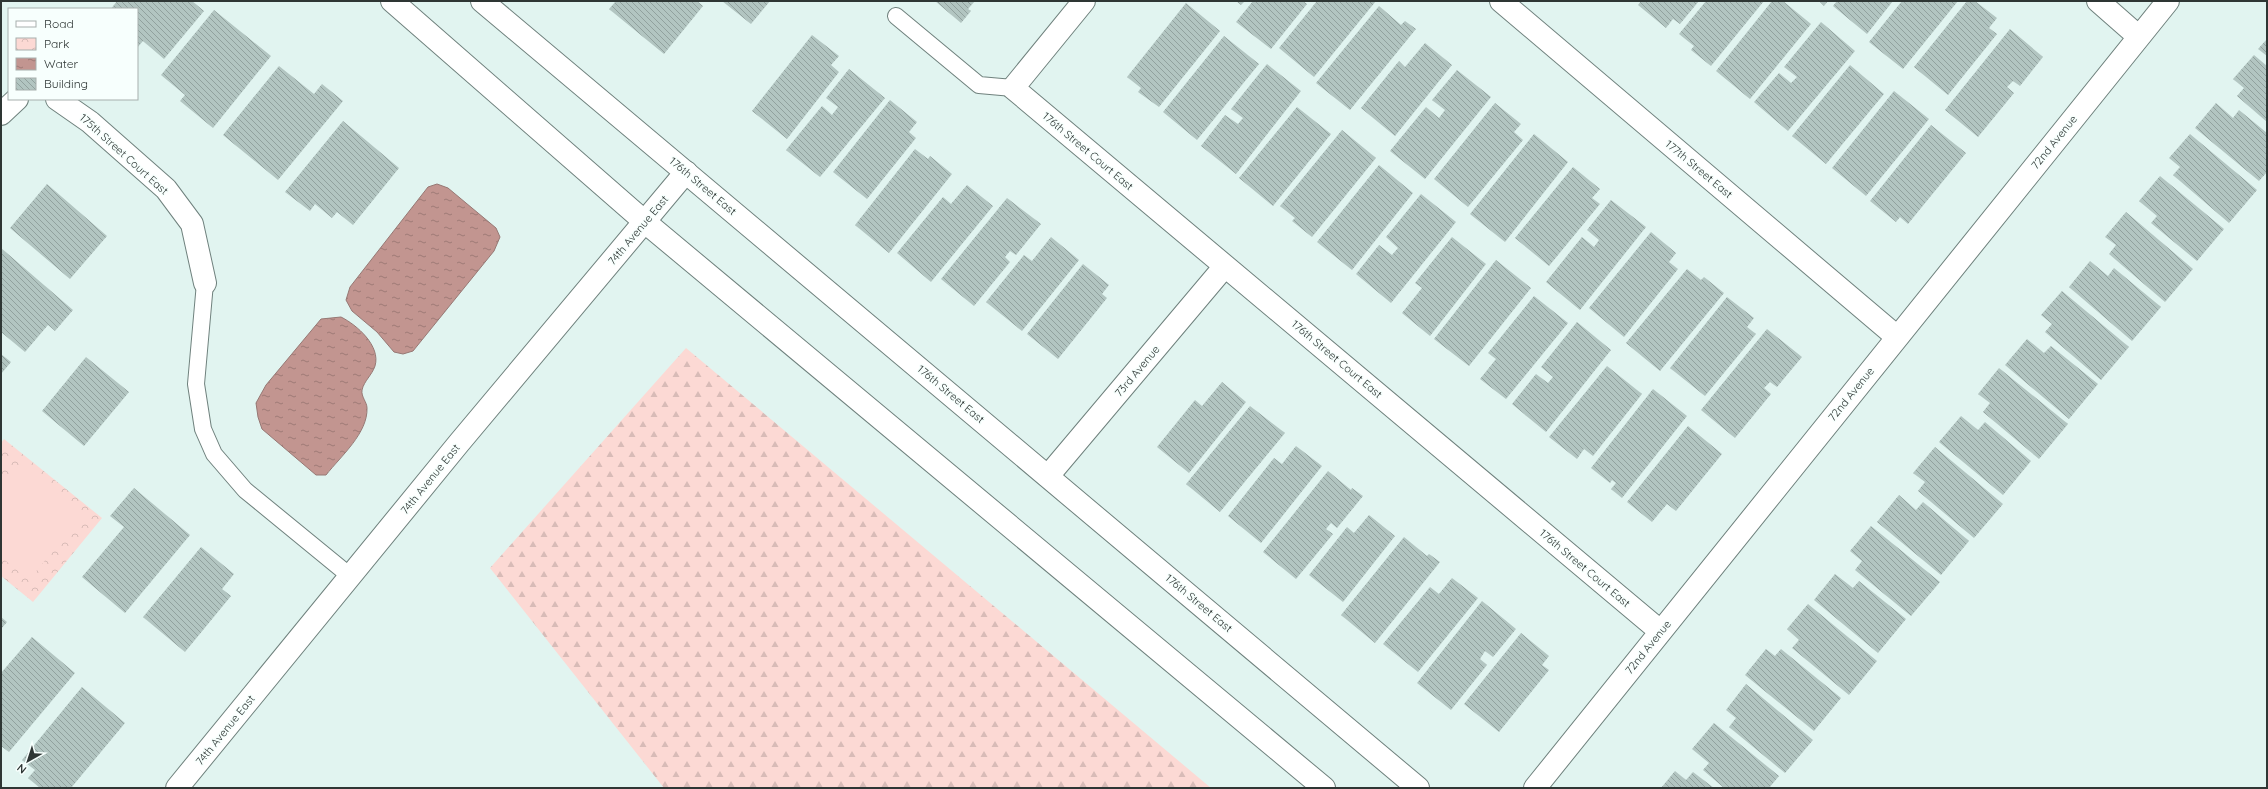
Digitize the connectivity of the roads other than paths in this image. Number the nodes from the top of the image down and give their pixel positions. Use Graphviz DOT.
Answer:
graph roads {
  1 [pos="392,1"];
  2 [pos="482,1"];
  3 [pos="1084,1"];
  4 [pos="1501,1"];
  5 [pos="2098,1"];
  6 [pos="2168,1"];
  7 [pos="896,16"];
  8 [pos="2139,36"];
  9 [pos="1013,88"];
  10 [pos="15,100"];
  11 [pos="58,100"];
  12 [pos="1,114"];
  13 [pos="686,172"];
  14 [pos="645,222"];
  15 [pos="1225,266"];
  16 [pos="205,283"];
  17 [pos="1896,337"];
  18 [pos="1048,476"];
  19 [pos="350,576"];
  20 [pos="1660,631"];
  21 [pos="178,788"];
  22 [pos="1324,788"];
  23 [pos="1418,788"];
  24 [pos="1535,788"];
  1 -- 14 [label="street"];
  2 -- 13 [label="street, 176th Street East"];
  3 -- 9 [label="street"];
  4 -- 17 [label="street, 177th Street East"];
  5 -- 8 [label="street"];
  6 -- 8 [label="street, 72nd Avenue"];
  7 -- 9 [label="lane"];
  8 -- 17 [label="street, 72nd Avenue"];
  9 -- 15 [label="street, 176th Street Court East"];
  10 -- 12 [label="street"];
  11 -- 16 [label="street, 175th Street Court East"];
  13 -- 14 [label="street, 74th Avenue East"];
  13 -- 18 [label="street, 176th Street East"];
  14 -- 19 [label="street, 74th Avenue East"];
  14 -- 22 [label="street"];
  15 -- 18 [label="street, 73rd Avenue"];
  15 -- 20 [label="street, 176th Street Court East"];
  16 -- 19 [label="lane"];
  17 -- 20 [label="street, 72nd Avenue"];
  18 -- 23 [label="street, 176th Street East"];
  19 -- 21 [label="street, 74th Avenue East"];
  20 -- 24 [label="street, 72nd Avenue"];
}
